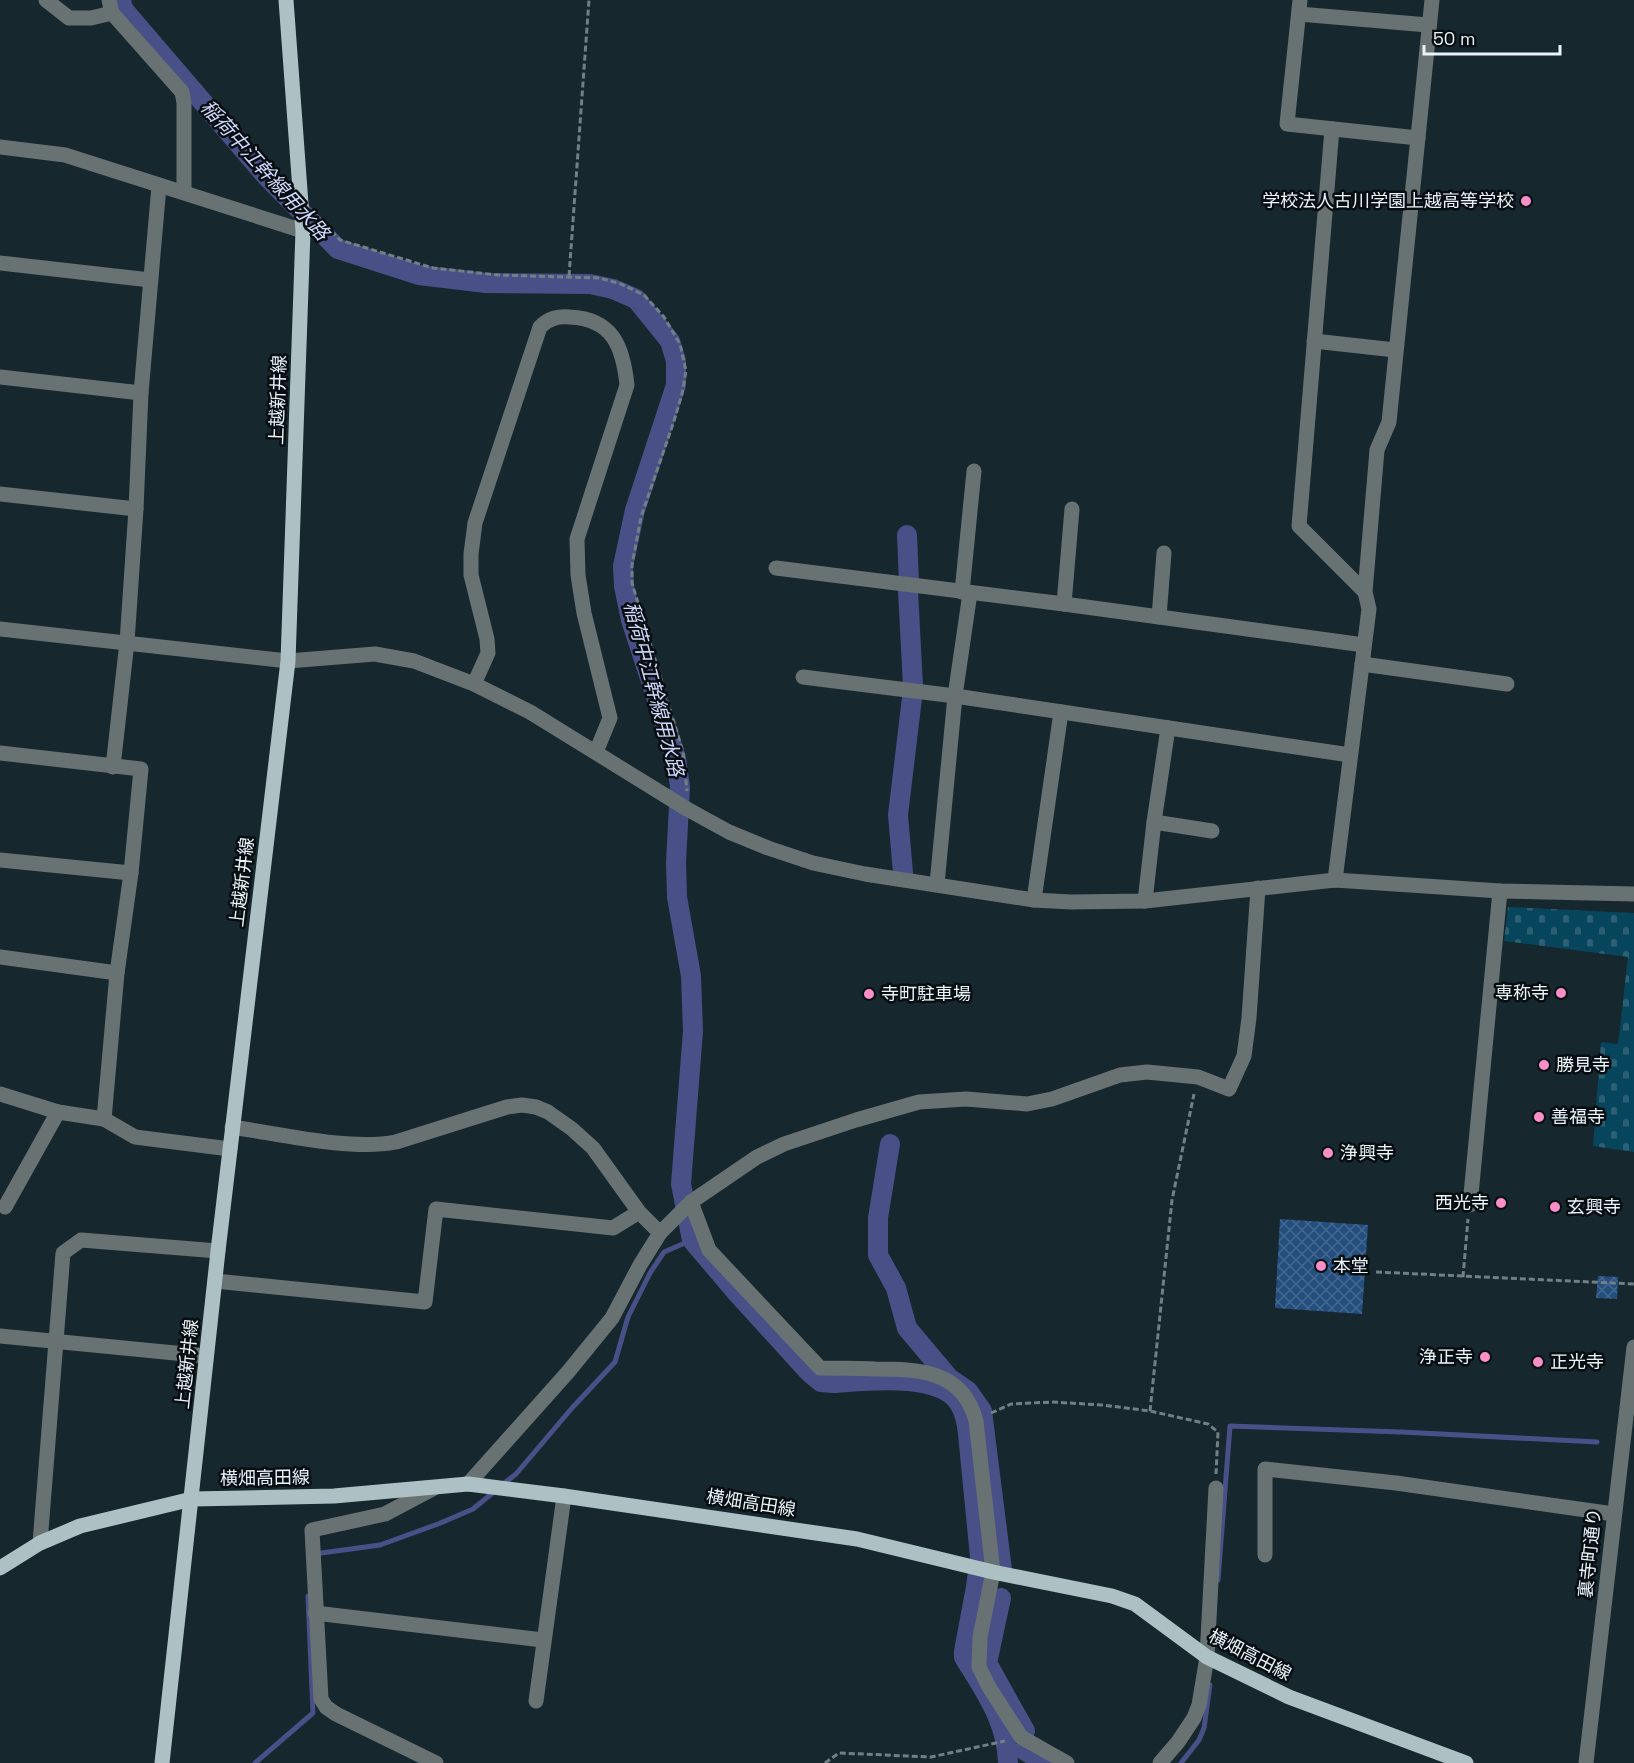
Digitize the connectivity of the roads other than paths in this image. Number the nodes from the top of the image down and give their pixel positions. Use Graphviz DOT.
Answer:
graph roads {
  1 [pos="46,0"];
  2 [pos="286,0"];
  3 [pos="1432,0"];
  4 [pos="110,6"];
  5 [pos="1299,7"];
  6 [pos="1428,25"];
  7 [pos="1332,129"];
  8 [pos="1418,138"];
  9 [pos="0,147"];
  10 [pos="159,186"];
  11 [pos="184,192"];
  12 [pos="303,231"];
  13 [pos="0,263"];
  14 [pos="150,280"];
  15 [pos="1314,340"];
  16 [pos="1395,350"];
  17 [pos="0,377"];
  18 [pos="141,393"];
  19 [pos="974,471"];
  20 [pos="0,494"];
  21 [pos="136,509"];
  22 [pos="1072,509"];
  23 [pos="1164,553"];
  24 [pos="776,568"];
  25 [pos="1365,592"];
  26 [pos="966,593"];
  27 [pos="1064,604"];
  28 [pos="1159,617"];
  29 [pos="0,629"];
  30 [pos="127,642"];
  31 [pos="1364,645"];
  32 [pos="288,661"];
  33 [pos="1362,664"];
  34 [pos="803,677"];
  35 [pos="474,684"];
  36 [pos="1507,684"];
  37 [pos="954,696"];
  38 [pos="1061,712"];
  39 [pos="1168,728"];
  40 [pos="596,752"];
  41 [pos="0,753"];
  42 [pos="1350,755"];
  43 [pos="113,767"];
  44 [pos="1154,822"];
  45 [pos="1212,831"];
  46 [pos="0,860"];
  47 [pos="131,873"];
  48 [pos="1335,880"];
  49 [pos="937,884"];
  50 [pos="1258,888"];
  51 [pos="1500,891"];
  52 [pos="1634,894"];
  53 [pos="1034,900"];
  54 [pos="1145,902"];
  55 [pos="0,957"];
  56 [pos="117,973"];
  57 [pos="0,1094"];
  58 [pos="58,1112"];
  59 [pos="104,1119"];
  60 [pos="232,1127"];
  61 [pos="230,1149"];
  62 [pos="691,1202"];
  63 [pos="1470,1205"];
  64 [pos="5,1207"];
  65 [pos="639,1212"];
  66 [pos="660,1233"];
  67 [pos="218,1251"];
  68 [pos="215,1281"];
  69 [pos="0,1336"];
  70 [pos="56,1342"];
  71 [pos="1634,1347"];
  72 [pos="206,1356"];
  73 [pos="468,1484"];
  74 [pos="434,1488"];
  75 [pos="1216,1488"];
  76 [pos="564,1496"];
  77 [pos="192,1499"];
  78 [pos="1614,1514"];
  79 [pos="40,1543"];
  80 [pos="1264,1555"];
  81 [pos="0,1568"];
  82 [pos="993,1572"];
  83 [pos="315,1613"];
  84 [pos="543,1640"];
  85 [pos="1207,1657"];
  86 [pos="536,1701"];
  87 [pos="162,1763"];
  88 [pos="436,1763"];
  89 [pos="1066,1763"];
  90 [pos="1160,1763"];
  91 [pos="1466,1763"];
  92 [pos="1586,1763"];
  1 -- 4 [label="street"];
  2 -- 12 [label="main road, 上越新井線"];
  3 -- 6 [label="street"];
  4 -- 11 [label="street"];
  5 -- 6 [label="street"];
  5 -- 7 [label="street"];
  6 -- 8 [label="street"];
  7 -- 8 [label="street"];
  7 -- 15 [label="street"];
  8 -- 16 [label="street"];
  9 -- 10 [label="street"];
  10 -- 11 [label="street"];
  10 -- 14 [label="street"];
  11 -- 12 [label="street"];
  12 -- 32 [label="main road, 上越新井線"];
  13 -- 14 [label="street"];
  14 -- 18 [label="street"];
  15 -- 16 [label="street"];
  15 -- 25 [label="street"];
  16 -- 25 [label="street"];
  17 -- 18 [label="street"];
  18 -- 21 [label="street"];
  19 -- 26 [label="street"];
  20 -- 21 [label="street"];
  21 -- 30 [label="street"];
  22 -- 27 [label="street"];
  23 -- 28 [label="street"];
  24 -- 26 [label="street"];
  25 -- 31 [label="street"];
  26 -- 27 [label="street"];
  26 -- 37 [label="street"];
  27 -- 28 [label="street"];
  28 -- 31 [label="street"];
  29 -- 30 [label="street"];
  30 -- 32 [label="street"];
  30 -- 43 [label="street"];
  31 -- 33 [label="street"];
  32 -- 35 [label="street"];
  32 -- 60 [label="main road, 上越新井線"];
  33 -- 36 [label="street"];
  33 -- 42 [label="street"];
  34 -- 37 [label="street"];
  35 -- 40 [label="street"];
  35 -- 40 [label="street"];
  37 -- 38 [label="street"];
  37 -- 49 [label="street"];
  38 -- 39 [label="street"];
  38 -- 53 [label="street"];
  39 -- 42 [label="street"];
  39 -- 44 [label="street"];
  40 -- 49 [label="street"];
  41 -- 43 [label="street"];
  42 -- 48 [label="street"];
  43 -- 47 [label="street"];
  44 -- 45 [label="street"];
  44 -- 54 [label="street"];
  46 -- 47 [label="street"];
  47 -- 56 [label="street"];
  48 -- 50 [label="street"];
  48 -- 51 [label="street"];
  49 -- 53 [label="street"];
  50 -- 54 [label="street"];
  50 -- 62 [label="street"];
  51 -- 52 [label="street"];
  51 -- 63 [label="street"];
  53 -- 54 [label="street"];
  55 -- 56 [label="street"];
  56 -- 59 [label="street"];
  57 -- 58 [label="street"];
  58 -- 59 [label="street"];
  58 -- 64 [label="street"];
  59 -- 61 [label="street"];
  60 -- 61 [label="main road, 上越新井線"];
  60 -- 65 [label="street"];
  61 -- 67 [label="main road, 上越新井線"];
  62 -- 66 [label="street"];
  62 -- 82 [label="street"];
  65 -- 66 [label="street"];
  65 -- 68 [label="street"];
  66 -- 73 [label="street"];
  67 -- 68 [label="main road, 上越新井線"];
  67 -- 70 [label="street"];
  68 -- 72 [label="main road, 上越新井線"];
  69 -- 70 [label="street"];
  70 -- 72 [label="street"];
  70 -- 79 [label="street"];
  71 -- 78 [label="street, 裏寺町通り"];
  72 -- 77 [label="main road, 上越新井線"];
  73 -- 74 [label="main road, 横畑高田線"];
  73 -- 76 [label="main road, 横畑高田線"];
  74 -- 77 [label="main road, 横畑高田線"];
  74 -- 83 [label="street"];
  75 -- 85 [label="street"];
  76 -- 82 [label="main road, 横畑高田線"];
  76 -- 84 [label="street"];
  77 -- 79 [label="main road, 横畑高田線"];
  77 -- 87 [label="main road, 上越新井線"];
  78 -- 80 [label="street"];
  78 -- 92 [label="street, 裏寺町通り"];
  79 -- 81 [label="main road, 横畑高田線"];
  82 -- 85 [label="main road, 横畑高田線"];
  82 -- 89 [label="street"];
  83 -- 84 [label="street"];
  83 -- 88 [label="street"];
  84 -- 86 [label="street"];
  85 -- 90 [label="street"];
  85 -- 91 [label="main road, 横畑高田線"];
}
